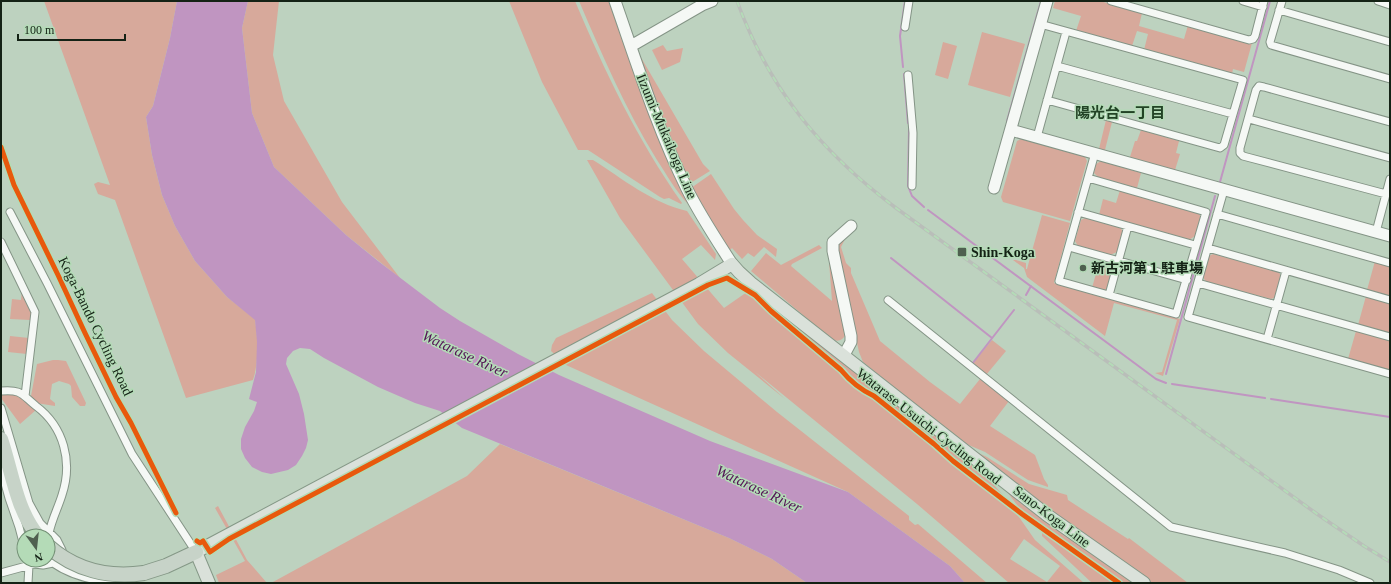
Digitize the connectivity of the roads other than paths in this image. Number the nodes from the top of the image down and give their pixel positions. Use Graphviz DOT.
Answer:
graph roads {
  1 [pos="615,1"];
  2 [pos="712,1"];
  3 [pos="909,1"];
  4 [pos="1047,1"];
  5 [pos="1111,1"];
  6 [pos="1243,1"];
  7 [pos="1282,1"];
  8 [pos="1378,1"];
  9 [pos="1264,4"];
  10 [pos="1390,4"];
  11 [pos="1279,10"];
  12 [pos="1040,24"];
  13 [pos="905,27"];
  14 [pos="1066,32"];
  15 [pos="1390,42"];
  16 [pos="631,46"];
  17 [pos="1057,66"];
  18 [pos="908,74"];
  19 [pos="1390,79"];
  20 [pos="1047,100"];
  21 [pos="1233,114"];
  22 [pos="1249,119"];
  23 [pos="1390,122"];
  24 [pos="1011,130"];
  25 [pos="1037,137"];
  26 [pos="1095,153"];
  27 [pos="1390,158"];
  28 [pos="1088,178"];
  29 [pos="1390,179"];
  30 [pos="912,186"];
  31 [pos="994,188"];
  32 [pos="1224,190"];
  33 [pos="1386,194"];
  34 [pos="10,212"];
  35 [pos="1078,212"];
  36 [pos="1217,214"];
  37 [pos="851,226"];
  38 [pos="1128,226"];
  39 [pos="1376,232"];
  40 [pos="1390,236"];
  41 [pos="1,242"];
  42 [pos="1195,245"];
  43 [pos="1068,247"];
  44 [pos="1208,248"];
  45 [pos="1118,261"];
  46 [pos="1390,263"];
  47 [pos="727,267"];
  48 [pos="1286,270"];
  49 [pos="1187,280"];
  50 [pos="1198,283"];
  51 [pos="1109,295"];
  52 [pos="888,300"];
  53 [pos="1390,300"];
  54 [pos="1277,305"];
  55 [pos="1390,337"];
  56 [pos="1268,339"];
  57 [pos="844,355"];
  58 [pos="1390,374"];
  59 [pos="1,390"];
  60 [pos="25,396"];
  61 [pos="1,408"];
  62 [pos="1,439"];
  63 [pos="1,469"];
  64 [pos="19,528"];
  65 [pos="33,528"];
  66 [pos="42,528"];
  67 [pos="49,528"];
  68 [pos="56,542"];
  69 [pos="56,549"];
  70 [pos="200,549"];
  71 [pos="62,550"];
  72 [pos="56,565"];
  73 [pos="16,568"];
  74 [pos="29,568"];
  75 [pos="1,573"];
  76 [pos="28,583"];
  77 [pos="116,583"];
  78 [pos="209,583"];
  79 [pos="1144,583"];
  80 [pos="1370,583"];
  1 -- 16 [label="street, Iizumi-Mukaikoga Line"];
  2 -- 16 [label="street"];
  3 -- 13 [label="street"];
  4 -- 12 [label="street"];
  5 -- 9 [label="street"];
  6 -- 9 [label="street"];
  7 -- 11 [label="street"];
  8 -- 10 [label="street"];
  11 -- 15 [label="street"];
  11 -- 19 [label="street"];
  12 -- 14 [label="street"];
  12 -- 24 [label="street"];
  14 -- 17 [label="street"];
  14 -- 21 [label="street"];
  16 -- 47 [label="street, Iizumi-Mukaikoga Line"];
  17 -- 20 [label="street"];
  17 -- 21 [label="street"];
  18 -- 30 [label="street"];
  20 -- 21 [label="street"];
  20 -- 25 [label="street"];
  22 -- 23 [label="street"];
  22 -- 27 [label="street"];
  22 -- 33 [label="street"];
  24 -- 25 [label="street"];
  24 -- 31 [label="street"];
  25 -- 26 [label="street"];
  26 -- 28 [label="street"];
  26 -- 32 [label="street"];
  28 -- 35 [label="street"];
  28 -- 42 [label="street"];
  29 -- 33 [label="street"];
  32 -- 36 [label="street"];
  32 -- 39 [label="street"];
  33 -- 39 [label="street"];
  34 -- 70 [label="street"];
  35 -- 38 [label="street"];
  35 -- 43 [label="street"];
  36 -- 44 [label="street"];
  36 -- 46 [label="street"];
  37 -- 57 [label="street"];
  38 -- 42 [label="street"];
  38 -- 45 [label="street"];
  39 -- 40 [label="street"];
  41 -- 60 [label="street"];
  42 -- 49 [label="street"];
  43 -- 45 [label="street"];
  43 -- 51 [label="street"];
  44 -- 48 [label="street"];
  44 -- 50 [label="street"];
  45 -- 49 [label="street"];
  45 -- 51 [label="street"];
  47 -- 57 [label="main road, Sano-Koga Line"];
  47 -- 70 [label="main road"];
  48 -- 53 [label="street"];
  48 -- 54 [label="street"];
  49 -- 51 [label="street"];
  50 -- 54 [label="street"];
  50 -- 56 [label="street"];
  52 -- 80 [label="street"];
  54 -- 55 [label="street"];
  54 -- 56 [label="street"];
  56 -- 58 [label="street"];
  57 -- 79 [label="main road, Sano-Koga Line"];
  59 -- 60 [label="street"];
  60 -- 67 [label="street"];
  61 -- 66 [label="street"];
  62 -- 65 [label="highway"];
  63 -- 64 [label="street"];
  68 -- 71 [label="street"];
  69 -- 70 [label="highway, bridge"];
  70 -- 78 [label="main road"];
  72 -- 77 [label="street"];
  73 -- 75 [label="street"];
  74 -- 76 [label="street"];
}
